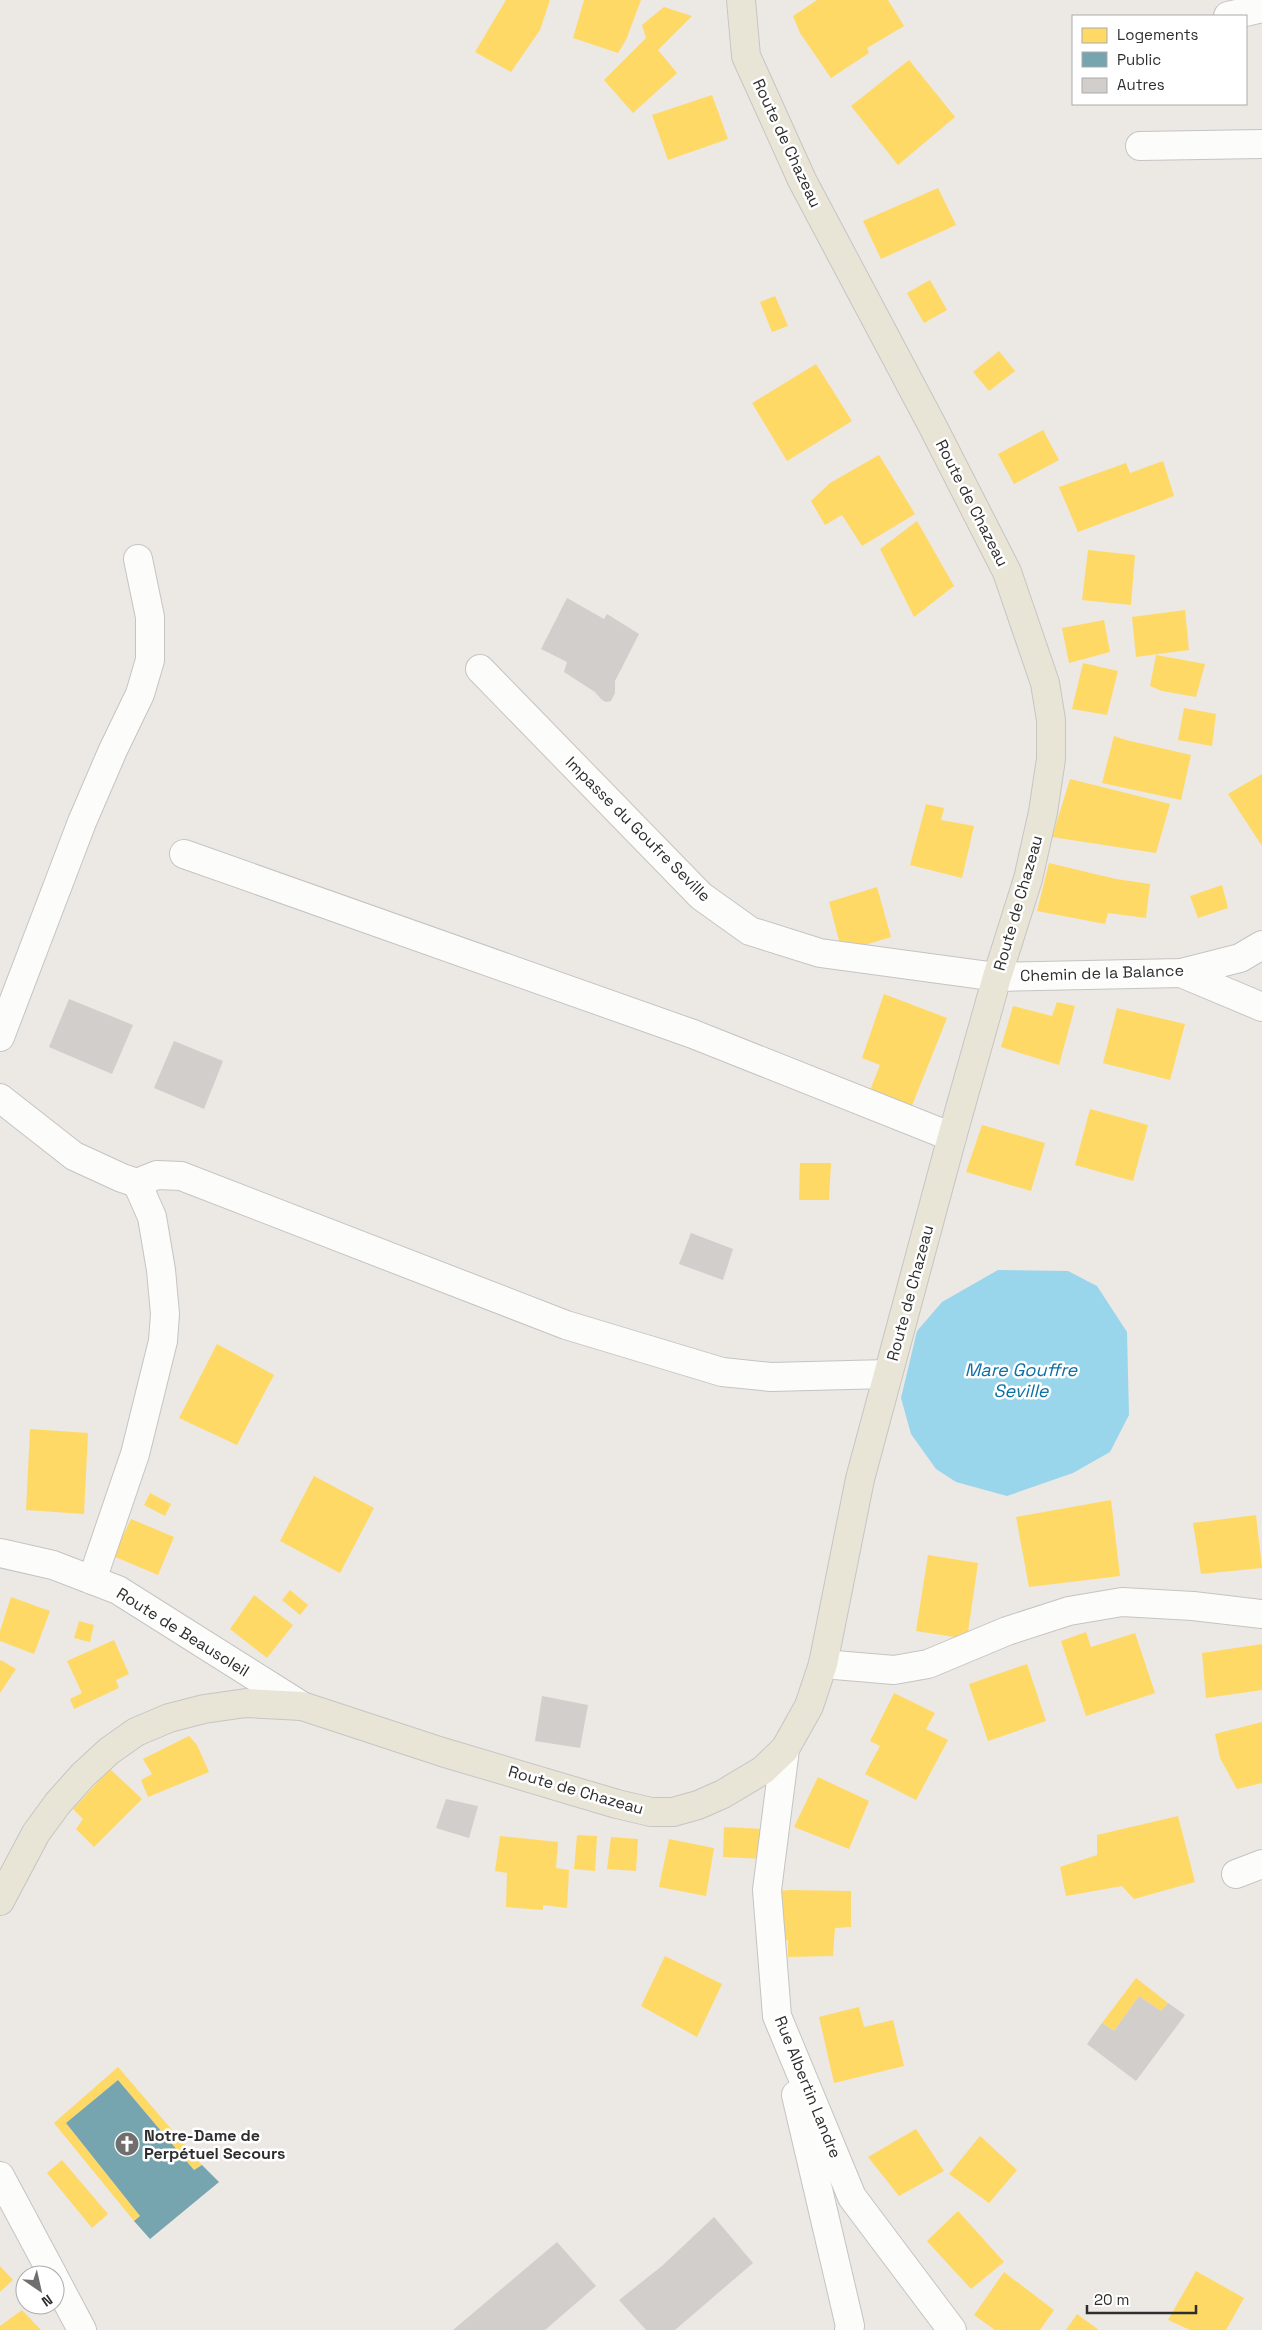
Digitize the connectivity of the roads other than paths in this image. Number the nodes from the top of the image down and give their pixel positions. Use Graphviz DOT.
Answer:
graph roads {
  1 [pos="736,1"];
  2 [pos="1262,8"];
  3 [pos="1232,15"];
  4 [pos="1262,144"];
  5 [pos="1140,146"];
  6 [pos="138,559"];
  7 [pos="480,669"];
  8 [pos="184,854"];
  9 [pos="1262,945"];
  10 [pos="1181,973"];
  11 [pos="997,977"];
  12 [pos="1262,1007"];
  13 [pos="0,1037"];
  14 [pos="0,1098"];
  15 [pos="952,1137"];
  16 [pos="137,1183"];
  17 [pos="888,1374"];
  18 [pos="0,1553"];
  19 [pos="92,1580"];
  20 [pos="1262,1614"];
  21 [pos="822,1664"];
  22 [pos="302,1706"];
  23 [pos="786,1749"];
  24 [pos="1262,1864"];
  25 [pos="1236,1874"];
  26 [pos="0,1901"];
  27 [pos="777,2016"];
  28 [pos="0,2176"];
  29 [pos="48,2265"];
  30 [pos="65,2298"];
  31 [pos="82,2330"];
  32 [pos="849,2330"];
  33 [pos="952,2330"];
  1 -- 11 [label="main road, Route de Chazeau"];
  2 -- 3 [label="street"];
  4 -- 5 [label="street"];
  6 -- 13 [label="street"];
  7 -- 11 [label="street, Impasse du Goufre Seville"];
  8 -- 15 [label="street"];
  9 -- 10 [label="street, Chemin de la Balance"];
  10 -- 11 [label="street, Chemin de la Balance"];
  10 -- 12 [label="street"];
  11 -- 15 [label="main road, Route de Chazeau"];
  14 -- 16 [label="street"];
  15 -- 17 [label="main road, Route de Chazeau"];
  16 -- 17 [label="street"];
  16 -- 19 [label="street"];
  17 -- 21 [label="main road, Route de Chazeau"];
  18 -- 19 [label="street, Route de Beausoleil"];
  19 -- 22 [label="street, Route de Beausoleil"];
  20 -- 21 [label="street"];
  21 -- 23 [label="main road, Route de Chazeau"];
  22 -- 23 [label="main road, Route de Chazeau"];
  22 -- 26 [label="main road, Route de Chazeau"];
  23 -- 27 [label="street, Rue Albertin Landre"];
  24 -- 25 [label="street"];
  27 -- 32 [label="street"];
  27 -- 33 [label="street, Rue Albertin Landre"];
  28 -- 29 [label="street"];
  30 -- 31 [label="street"];
}
